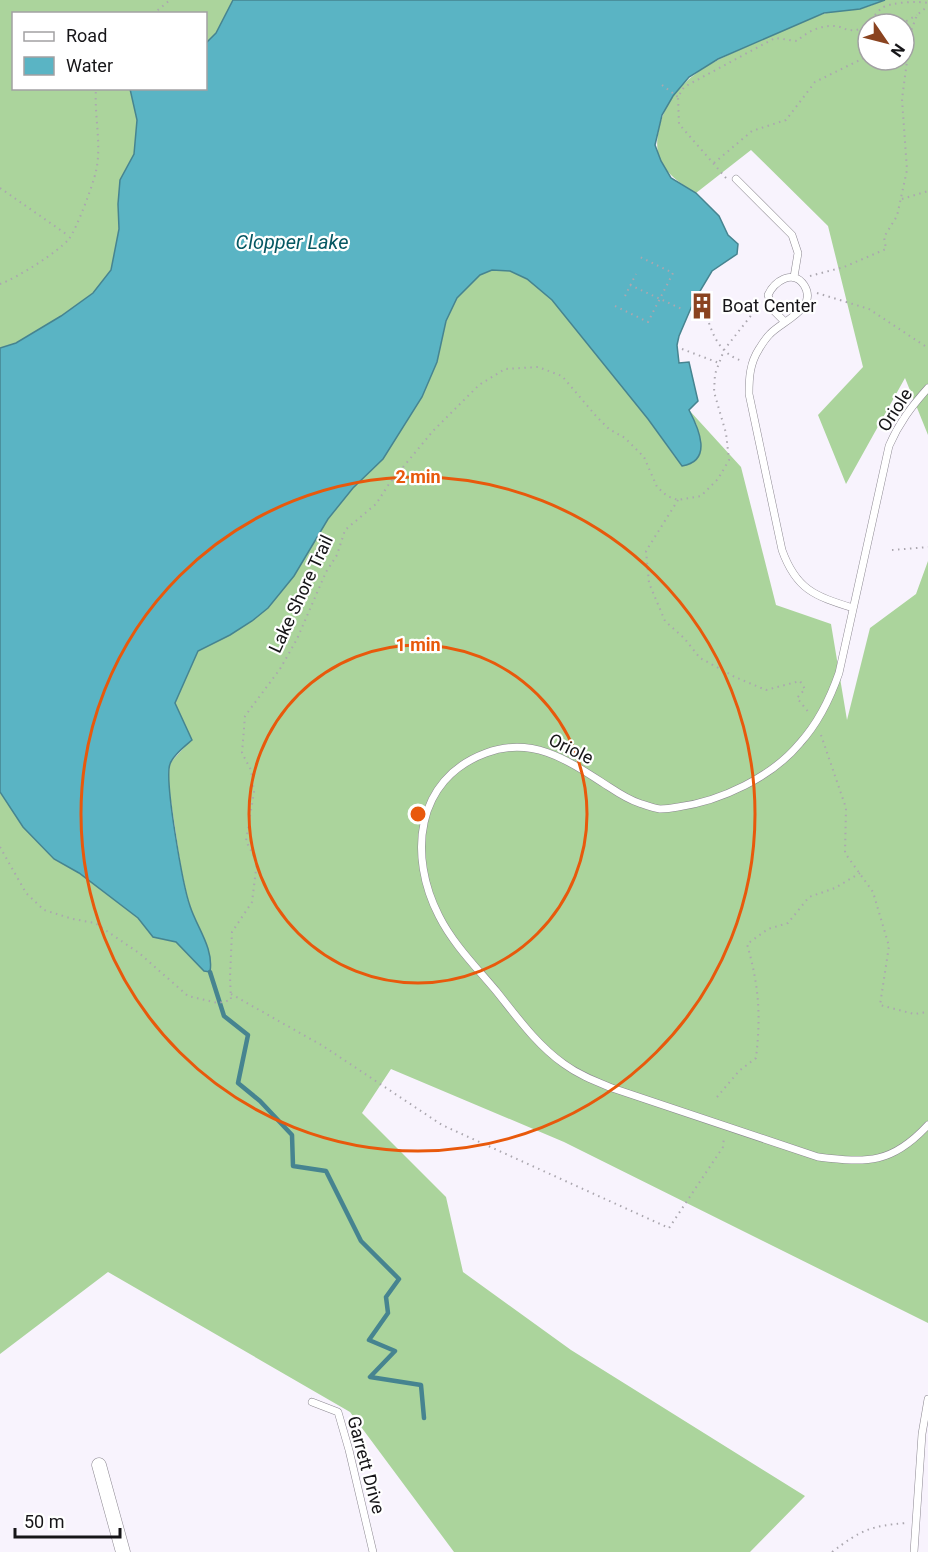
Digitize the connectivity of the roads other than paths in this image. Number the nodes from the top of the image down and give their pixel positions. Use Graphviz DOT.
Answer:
graph roads {
  1 [pos="735,179"];
  2 [pos="794,276"];
  3 [pos="785,322"];
  4 [pos="928,388"];
  5 [pos="853,608"];
  6 [pos="928,1125"];
  7 [pos="928,1399"];
  8 [pos="312,1402"];
  9 [pos="99,1465"];
  10 [pos="123,1552"];
  11 [pos="373,1552"];
  12 [pos="914,1552"];
  1 -- 2 [label="lane"];
  2 -- 3 [label="lane"];
  2 -- 3 [label="lane"];
  3 -- 5 [label="lane"];
  4 -- 5 [label="lane, Oriole"];
  5 -- 6 [label="lane, Oriole"];
  7 -- 12 [label="lane"];
  8 -- 11 [label="lane, Garrett Drive"];
  9 -- 10 [label="street"];
}
